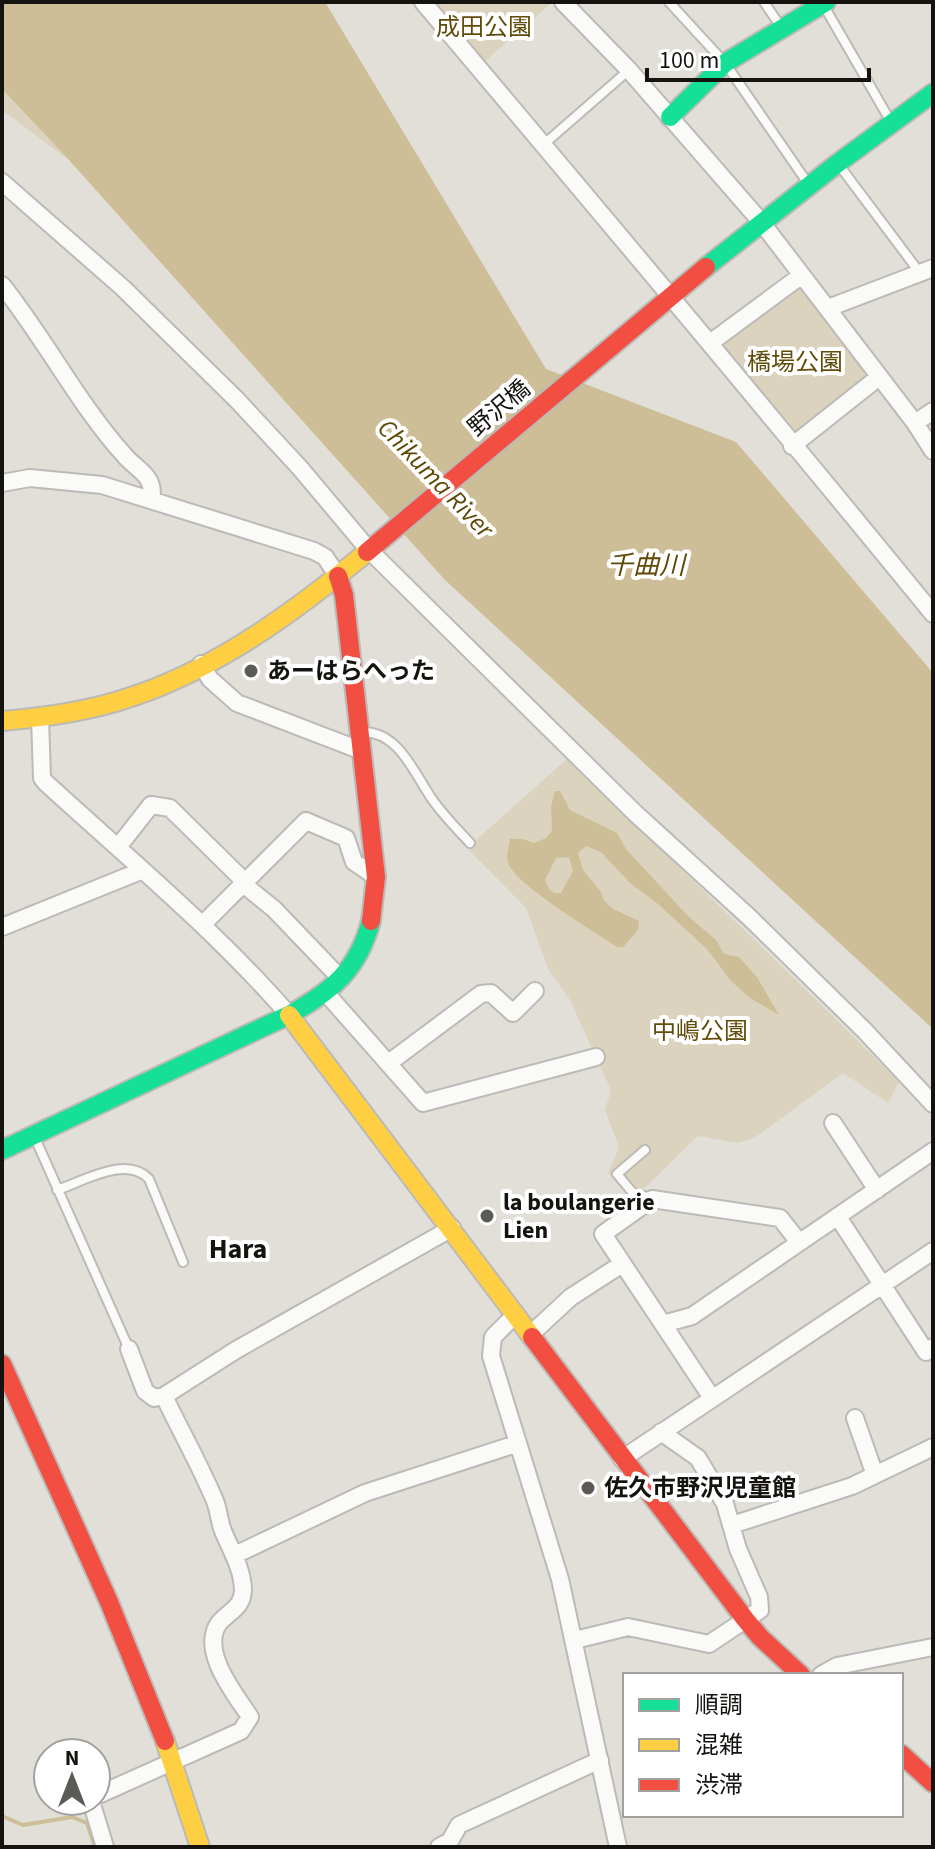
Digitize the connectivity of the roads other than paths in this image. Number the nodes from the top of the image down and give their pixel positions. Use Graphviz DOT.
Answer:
graph roads {
  1 [pos="423,2"];
  2 [pos="563,2"];
  3 [pos="669,2"];
  4 [pos="764,2"];
  5 [pos="824,3"];
  6 [pos="781,28"];
  7 [pos="725,63"];
  8 [pos="629,70"];
  9 [pos="933,93"];
  10 [pos="670,117"];
  11 [pos="891,123"];
  12 [pos="543,145"];
  13 [pos="838,163"];
  14 [pos="2,182"];
  15 [pos="810,185"];
  16 [pos="762,223"];
  17 [pos="927,271"];
  18 [pos="802,275"];
  19 [pos="2,285"];
  20 [pos="666,299"];
  21 [pos="828,308"];
  22 [pos="710,343"];
  23 [pos="879,377"];
  24 [pos="933,411"];
  25 [pos="915,423"];
  26 [pos="792,446"];
  27 [pos="933,451"];
  28 [pos="2,483"];
  29 [pos="151,500"];
  30 [pos="368,549"];
  31 [pos="338,576"];
  32 [pos="933,614"];
  33 [pos="201,664"];
  34 [pos="40,717"];
  35 [pos="2,721"];
  36 [pos="361,742"];
  37 [pos="470,843"];
  38 [pos="118,847"];
  39 [pos="143,870"];
  40 [pos="376,877"];
  41 [pos="243,884"];
  42 [pos="203,924"];
  43 [pos="2,927"];
  44 [pos="341,979"];
  45 [pos="535,991"];
  46 [pos="326,993"];
  47 [pos="289,1015"];
  48 [pos="596,1057"];
  49 [pos="390,1062"];
  50 [pos="933,1104"];
  51 [pos="833,1123"];
  52 [pos="34,1135"];
  53 [pos="2,1150"];
  54 [pos="645,1150"];
  55 [pos="933,1151"];
  56 [pos="57,1190"];
  57 [pos="877,1190"];
  58 [pos="652,1199"];
  59 [pos="838,1217"];
  60 [pos="452,1228"];
  61 [pos="799,1242"];
  62 [pos="933,1251"];
  63 [pos="183,1262"];
  64 [pos="622,1264"];
  65 [pos="883,1287"];
  66 [pos="516,1314"];
  67 [pos="663,1324"];
  68 [pos="532,1333"];
  69 [pos="933,1347"];
  70 [pos="129,1349"];
  71 [pos="2,1364"];
  72 [pos="164,1396"];
  73 [pos="712,1398"];
  74 [pos="855,1418"];
  75 [pos="661,1432"];
  76 [pos="516,1444"];
  77 [pos="933,1447"];
  78 [pos="622,1459"];
  79 [pos="875,1475"];
  80 [pos="732,1525"];
  81 [pos="235,1555"];
  82 [pos="745,1619"];
  83 [pos="575,1640"];
  84 [pos="933,1647"];
  85 [pos="799,1673"];
  86 [pos="825,1673"];
  87 [pos="903,1756"];
  88 [pos="600,1760"];
  89 [pos="175,1762"];
  90 [pos="933,1783"];
  91 [pos="112,1789"];
  92 [pos="96,1817"];
  93 [pos="447,1845"];
  94 [pos="105,1847"];
  95 [pos="200,1847"];
  96 [pos="618,1847"];
  1 -- 12 [label="street"];
  2 -- 8 [label="street"];
  3 -- 7 [label="lane"];
  4 -- 6 [label="lane"];
  5 -- 6 [label="street"];
  5 -- 11 [label="lane"];
  6 -- 7 [label="street"];
  7 -- 10 [label="street"];
  7 -- 15 [label="lane"];
  8 -- 10 [label="street"];
  8 -- 12 [label="lane"];
  9 -- 11 [label="street, 野沢橋"];
  10 -- 16 [label="street"];
  11 -- 13 [label="street, 野沢橋"];
  12 -- 20 [label="street"];
  13 -- 15 [label="street, 野沢橋"];
  13 -- 17 [label="lane"];
  14 -- 30 [label="street"];
  15 -- 16 [label="street, 野沢橋"];
  16 -- 18 [label="street"];
  16 -- 20 [label="street, 野沢橋"];
  17 -- 21 [label="street"];
  18 -- 21 [label="street"];
  18 -- 22 [label="street"];
  19 -- 29 [label="street"];
  20 -- 22 [label="street"];
  20 -- 30 [label="street, 野沢橋"];
  21 -- 23 [label="street"];
  22 -- 26 [label="street"];
  23 -- 25 [label="street"];
  23 -- 26 [label="street"];
  24 -- 25 [label="street"];
  25 -- 27 [label="street"];
  26 -- 32 [label="street"];
  28 -- 29 [label="street"];
  29 -- 31 [label="street"];
  30 -- 31 [label="street, 野沢橋"];
  30 -- 50 [label="street"];
  31 -- 33 [label="street, 野沢橋"];
  31 -- 36 [label="street"];
  33 -- 34 [label="street, 野沢橋"];
  33 -- 36 [label="street"];
  34 -- 35 [label="street, 野沢橋"];
  34 -- 38 [label="street"];
  36 -- 37 [label="lane"];
  36 -- 40 [label="street"];
  38 -- 39 [label="street"];
  38 -- 41 [label="street"];
  39 -- 42 [label="street"];
  39 -- 43 [label="street"];
  40 -- 41 [label="street"];
  40 -- 44 [label="street"];
  41 -- 42 [label="street"];
  41 -- 44 [label="street"];
  42 -- 47 [label="street"];
  44 -- 46 [label="street"];
  45 -- 49 [label="street"];
  46 -- 47 [label="street"];
  46 -- 49 [label="street"];
  47 -- 52 [label="street"];
  47 -- 60 [label="street"];
  48 -- 49 [label="street"];
  51 -- 57 [label="street"];
  52 -- 53 [label="street"];
  52 -- 56 [label="lane"];
  54 -- 58 [label="lane"];
  55 -- 57 [label="street"];
  56 -- 63 [label="lane"];
  56 -- 70 [label="lane"];
  57 -- 59 [label="street"];
  58 -- 61 [label="street"];
  58 -- 64 [label="street"];
  59 -- 61 [label="street"];
  59 -- 65 [label="street"];
  60 -- 66 [label="street"];
  60 -- 72 [label="street"];
  61 -- 67 [label="street"];
  62 -- 65 [label="street"];
  64 -- 67 [label="street"];
  64 -- 68 [label="street"];
  65 -- 69 [label="street"];
  65 -- 73 [label="street"];
  66 -- 68 [label="street"];
  66 -- 76 [label="street"];
  67 -- 73 [label="street"];
  68 -- 78 [label="street"];
  70 -- 72 [label="street"];
  71 -- 89 [label="street"];
  72 -- 81 [label="street"];
  73 -- 75 [label="street"];
  74 -- 79 [label="street"];
  75 -- 78 [label="street"];
  75 -- 80 [label="street"];
  76 -- 81 [label="street"];
  76 -- 83 [label="street"];
  77 -- 79 [label="street"];
  78 -- 82 [label="street"];
  79 -- 80 [label="street"];
  80 -- 82 [label="street"];
  81 -- 89 [label="street"];
  82 -- 83 [label="street"];
  82 -- 85 [label="street"];
  83 -- 88 [label="street"];
  84 -- 86 [label="street"];
  87 -- 90 [label="street"];
  88 -- 93 [label="street"];
  88 -- 96 [label="street"];
  89 -- 91 [label="street"];
  89 -- 95 [label="street"];
  92 -- 94 [label="street"];
}
